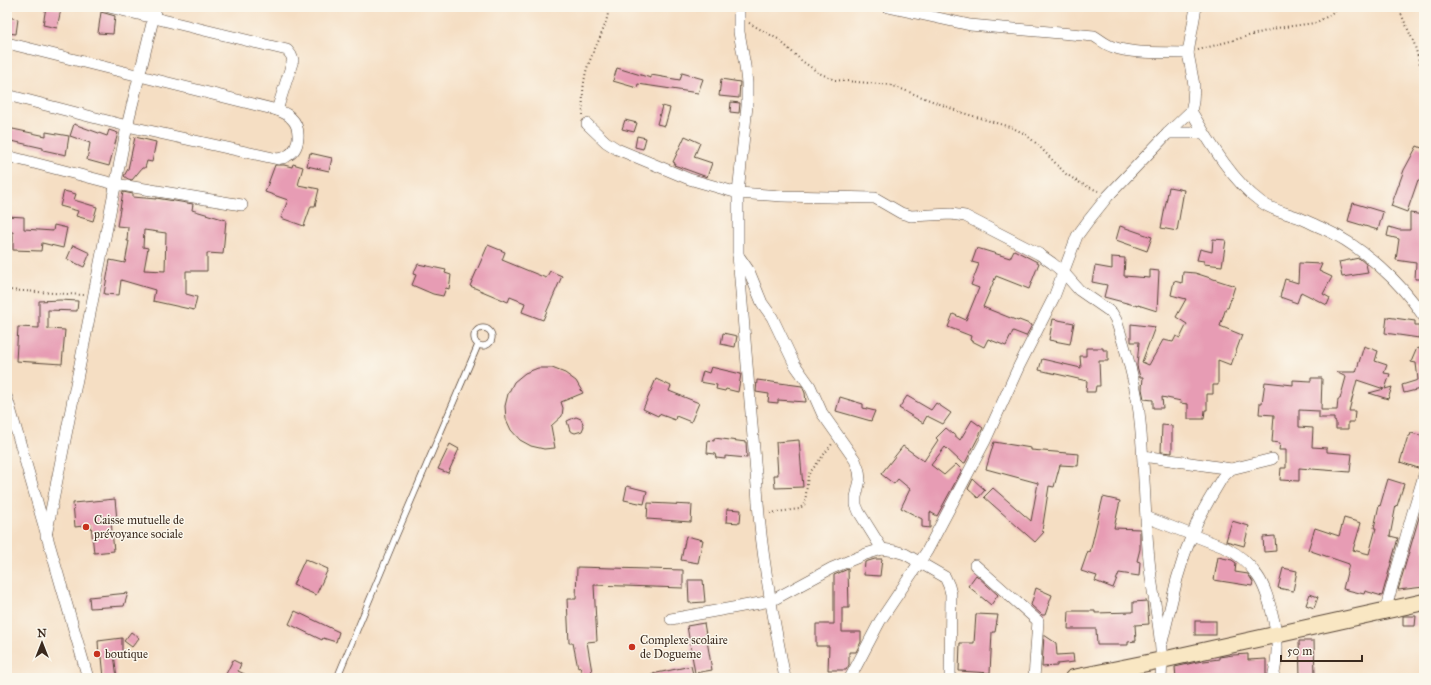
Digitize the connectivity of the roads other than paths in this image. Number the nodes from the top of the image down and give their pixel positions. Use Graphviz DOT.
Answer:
graph roads {
  1 [pos="109,7"];
  2 [pos="888,7"];
  3 [pos="1196,7"];
  4 [pos="155,12"];
  5 [pos="739,13"];
  6 [pos="7,43"];
  7 [pos="1188,53"];
  8 [pos="139,76"];
  9 [pos="7,95"];
  10 [pos="277,110"];
  11 [pos="1191,111"];
  12 [pos="587,124"];
  13 [pos="127,126"];
  14 [pos="1168,132"];
  15 [pos="1203,133"];
  16 [pos="7,156"];
  17 [pos="115,184"];
  18 [pos="738,193"];
  19 [pos="242,205"];
  20 [pos="738,255"];
  21 [pos="1064,272"];
  22 [pos="1424,317"];
  23 [pos="478,345"];
  24 [pos="7,398"];
  25 [pos="1143,456"];
  26 [pos="1272,459"];
  27 [pos="1231,469"];
  28 [pos="1424,475"];
  29 [pos="1146,517"];
  30 [pos="46,536"];
  31 [pos="1191,536"];
  32 [pos="882,550"];
  33 [pos="920,562"];
  34 [pos="975,565"];
  35 [pos="771,601"];
  36 [pos="1424,602"];
  37 [pos="1385,611"];
  38 [pos="671,619"];
  39 [pos="1276,635"];
  40 [pos="1161,654"];
  41 [pos="88,678"];
  42 [pos="337,678"];
  43 [pos="785,678"];
  44 [pos="850,678"];
  45 [pos="950,678"];
  46 [pos="1034,678"];
  47 [pos="1073,678"];
  48 [pos="1161,678"];
  49 [pos="1274,678"];
  1 -- 4 [label="street"];
  2 -- 7 [label="street"];
  3 -- 7 [label="street"];
  4 -- 8 [label="street"];
  4 -- 10 [label="street"];
  5 -- 18 [label="street"];
  6 -- 8 [label="street"];
  7 -- 11 [label="street"];
  8 -- 10 [label="street"];
  8 -- 13 [label="street"];
  9 -- 13 [label="street"];
  10 -- 13 [label="street"];
  11 -- 14 [label="street"];
  11 -- 15 [label="street"];
  12 -- 18 [label="street"];
  13 -- 17 [label="street"];
  14 -- 15 [label="street"];
  14 -- 21 [label="street"];
  15 -- 22 [label="street"];
  16 -- 17 [label="street"];
  17 -- 19 [label="street"];
  17 -- 30 [label="street"];
  18 -- 20 [label="street"];
  18 -- 21 [label="street"];
  20 -- 32 [label="street"];
  20 -- 35 [label="street"];
  21 -- 25 [label="street"];
  21 -- 33 [label="street"];
  23 -- 42 [label="lane"];
  24 -- 30 [label="street"];
  25 -- 27 [label="street"];
  25 -- 29 [label="street"];
  26 -- 27 [label="street"];
  27 -- 31 [label="street"];
  28 -- 37 [label="street"];
  29 -- 31 [label="street"];
  29 -- 40 [label="street"];
  30 -- 41 [label="street"];
  31 -- 39 [label="street"];
  31 -- 40 [label="street"];
  32 -- 33 [label="street"];
  32 -- 35 [label="street"];
  33 -- 44 [label="street"];
  33 -- 45 [label="street"];
  34 -- 46 [label="street"];
  35 -- 38 [label="street"];
  35 -- 43 [label="street"];
  36 -- 37 [label="street"];
  37 -- 39 [label="street"];
  39 -- 40 [label="street"];
  39 -- 49 [label="street"];
  40 -- 47 [label="street"];
  40 -- 48 [label="street"];
}
